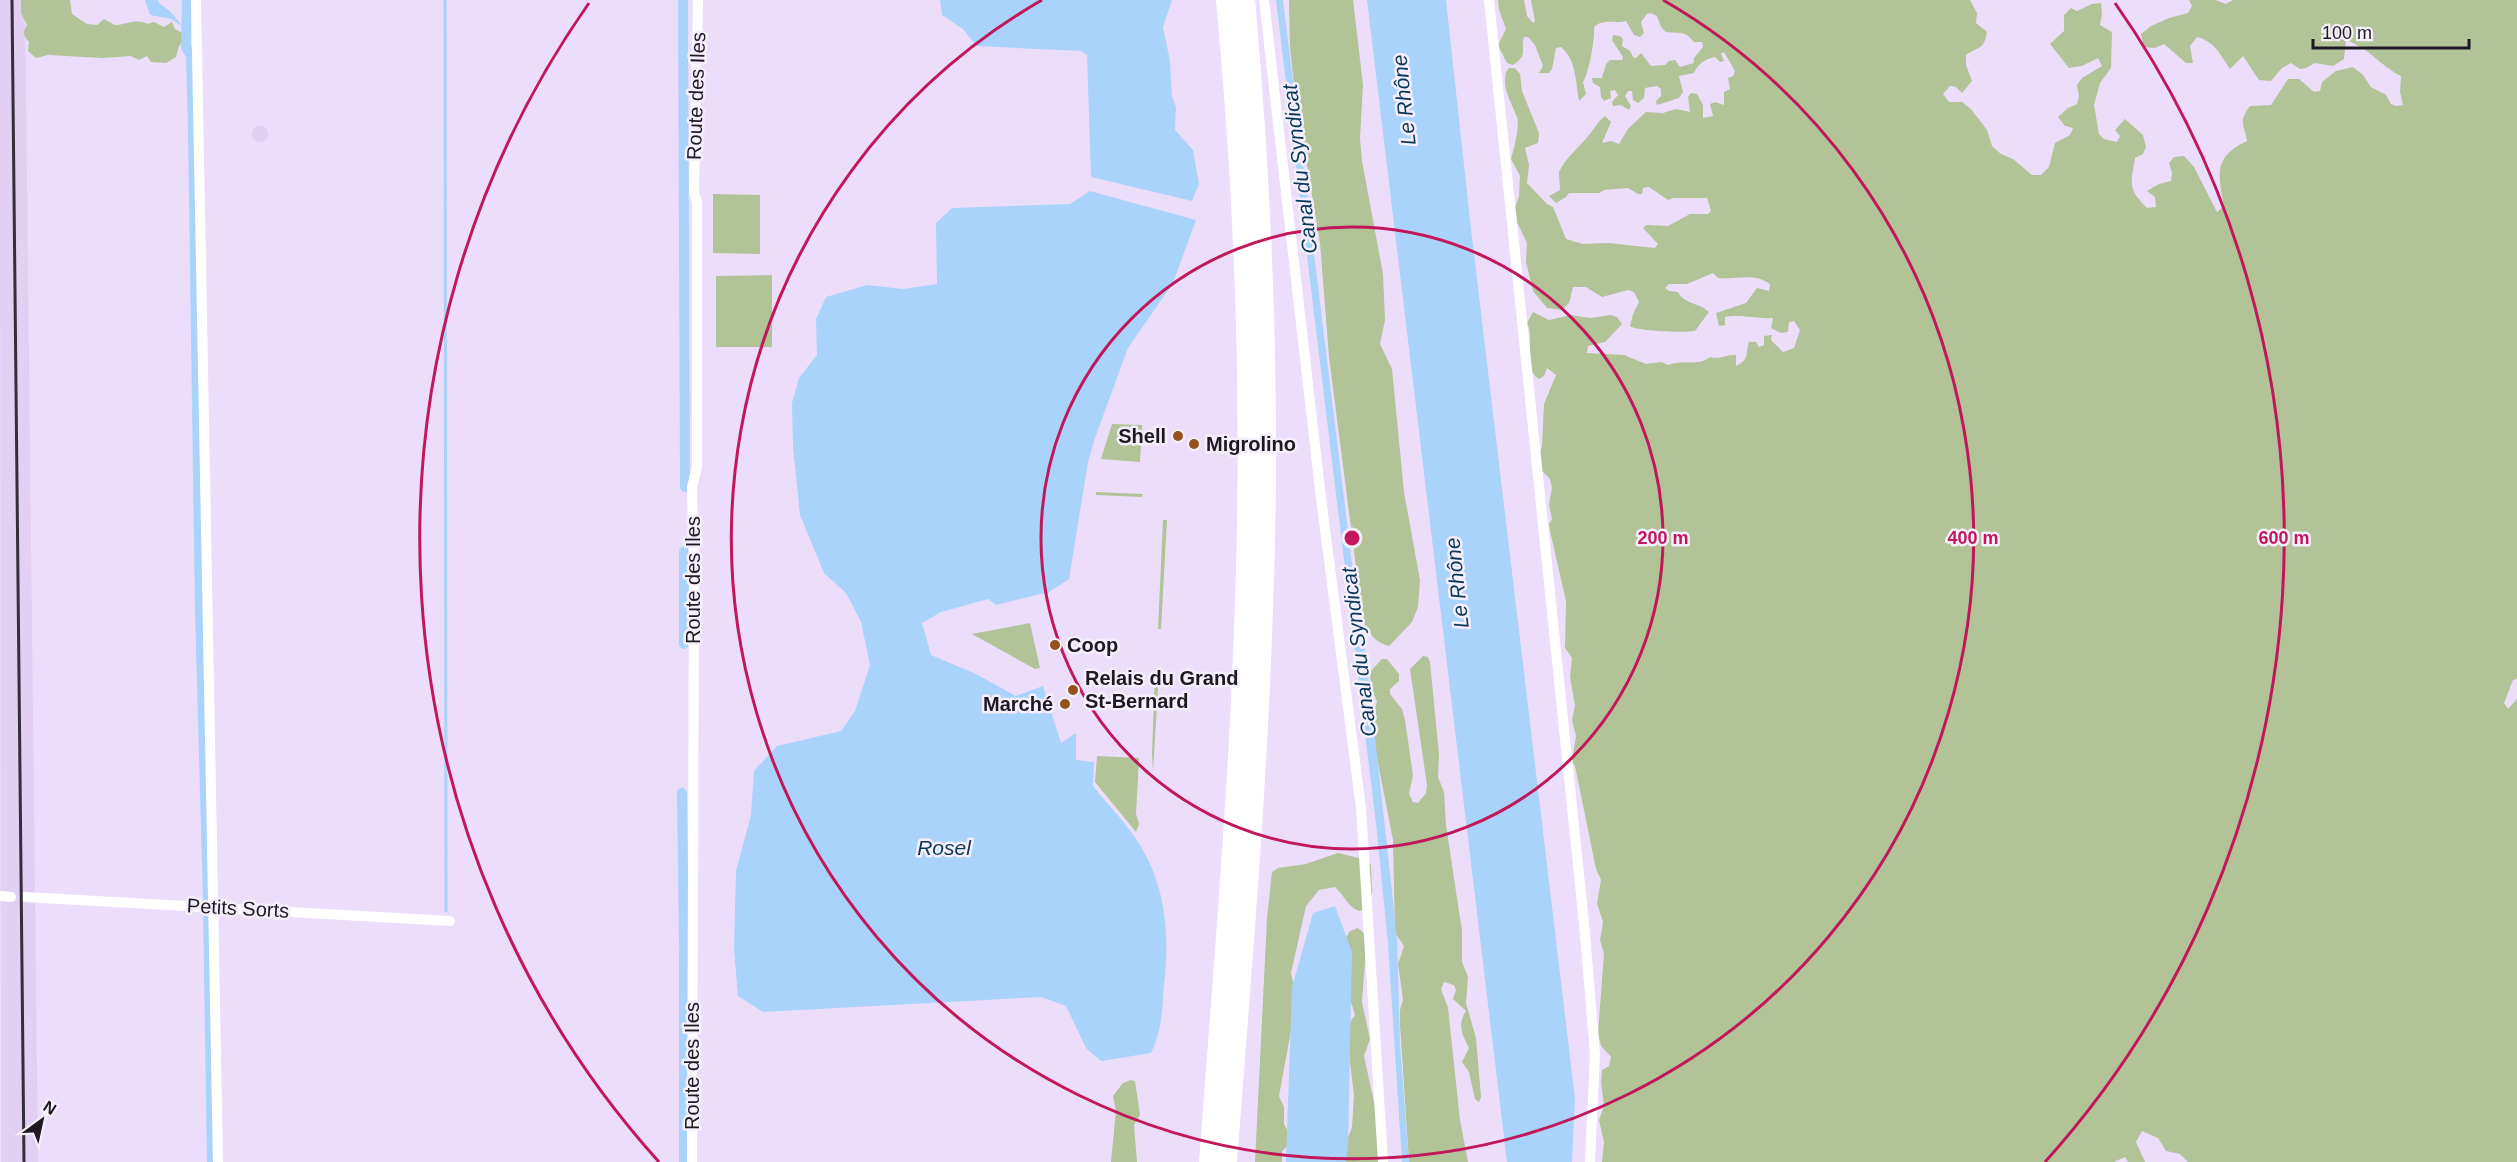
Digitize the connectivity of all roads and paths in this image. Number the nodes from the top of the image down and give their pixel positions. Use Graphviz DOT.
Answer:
graph roads {
  1 [pos="196,0"];
  2 [pos="698,0"];
  3 [pos="1226,0"];
  4 [pos="1245,0"];
  5 [pos="1264,0"];
  6 [pos="1489,0"];
  7 [pos="26,897"];
  8 [pos="214,906"];
  9 [pos="450,921"];
  10 [pos="218,1162"];
  11 [pos="692,1162"];
  12 [pos="1209,1162"];
  13 [pos="1227,1162"];
  14 [pos="1383,1162"];
  15 [pos="1590,1162"];
  1 -- 8 [label="street"];
  2 -- 11 [label="street, Route des Iles"];
  3 -- 12 [label="highway"];
  4 -- 13 [label="highway"];
  5 -- 14 [label="street"];
  6 -- 15 [label="street"];
  7 -- 8 [label="street, Petits Sorts"];
  8 -- 9 [label="street, Petits Sorts"];
  8 -- 10 [label="street"];
}
